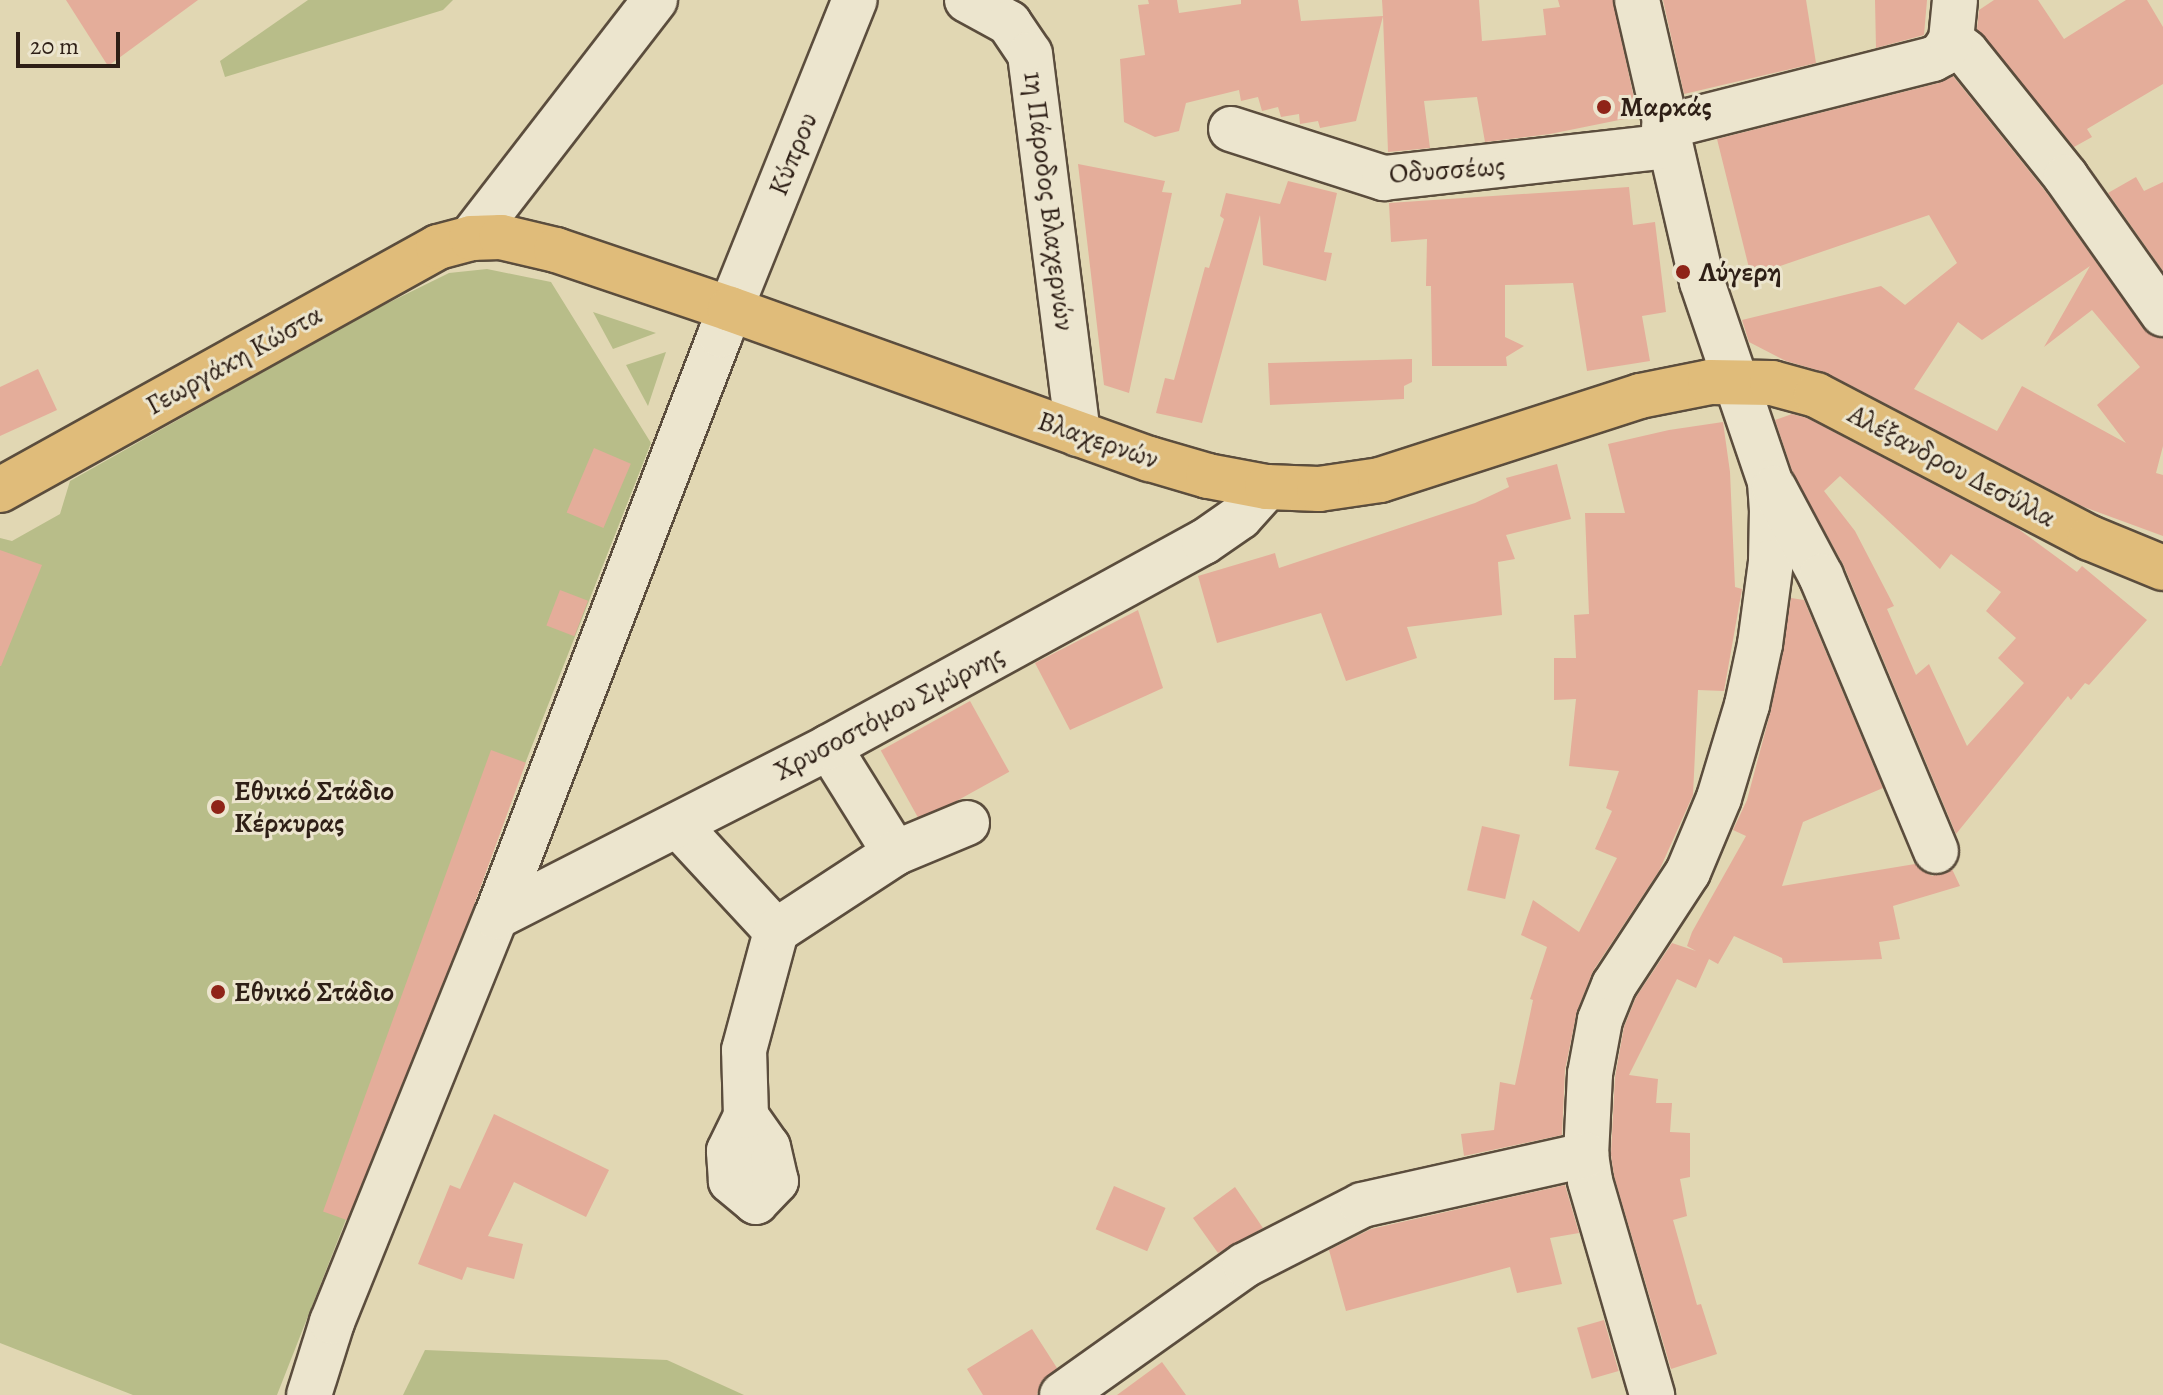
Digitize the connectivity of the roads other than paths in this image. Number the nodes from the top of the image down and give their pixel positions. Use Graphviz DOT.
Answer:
graph roads {
  1 [pos="655,0"];
  2 [pos="855,0"];
  3 [pos="967,0"];
  4 [pos="1637,0"];
  5 [pos="1953,20"];
  6 [pos="1231,129"];
  7 [pos="1667,136"];
  8 [pos="471,238"];
  9 [pos="730,309"];
  10 [pos="2163,314"];
  11 [pos="1736,380"];
  12 [pos="1078,434"];
  13 [pos="1770,482"];
  14 [pos="1267,487"];
  15 [pos="0,490"];
  16 [pos="2163,568"];
  17 [pos="829,747"];
  18 [pos="967,823"];
  19 [pos="678,825"];
  20 [pos="1936,851"];
  21 [pos="895,853"];
  22 [pos="496,917"];
  23 [pos="776,931"];
  24 [pos="746,1116"];
  25 [pos="1586,1155"];
  26 [pos="309,1395"];
  27 [pos="1062,1395"];
  28 [pos="1652,1395"];
  1 -- 8 [label="street"];
  2 -- 9 [label="street, Κύπρου"];
  3 -- 12 [label="street, 1η Πάροδος Βλαχερνών"];
  4 -- 7 [label="street"];
  5 -- 7 [label="street, Οδυσσέως"];
  5 -- 10 [label="street"];
  6 -- 7 [label="street, Οδυσσέως"];
  7 -- 11 [label="street"];
  8 -- 9 [label="main road, Βλαχερνών"];
  8 -- 15 [label="main road, Γεωργάκη Κώστα"];
  9 -- 12 [label="main road, Βλαχερνών"];
  9 -- 22 [label="street, Κύπρου"];
  11 -- 13 [label="street"];
  11 -- 14 [label="main road, Βλαχερνών"];
  11 -- 16 [label="main road, Αλέξανδρου Δεσύλλα"];
  12 -- 14 [label="main road, Βλαχερνών"];
  13 -- 20 [label="street"];
  13 -- 25 [label="street"];
  14 -- 17 [label="street, Χρυσοστόμου Σμύρνης"];
  17 -- 19 [label="street, Χρυσοστόμου Σμύρνης"];
  17 -- 21 [label="street"];
  18 -- 21 [label="street"];
  19 -- 22 [label="street, Χρυσοστόμου Σμύρνης"];
  19 -- 23 [label="street"];
  21 -- 23 [label="street"];
  22 -- 26 [label="street, Κύπρου"];
  23 -- 24 [label="street"];
  25 -- 27 [label="street"];
  25 -- 28 [label="street"];
}
